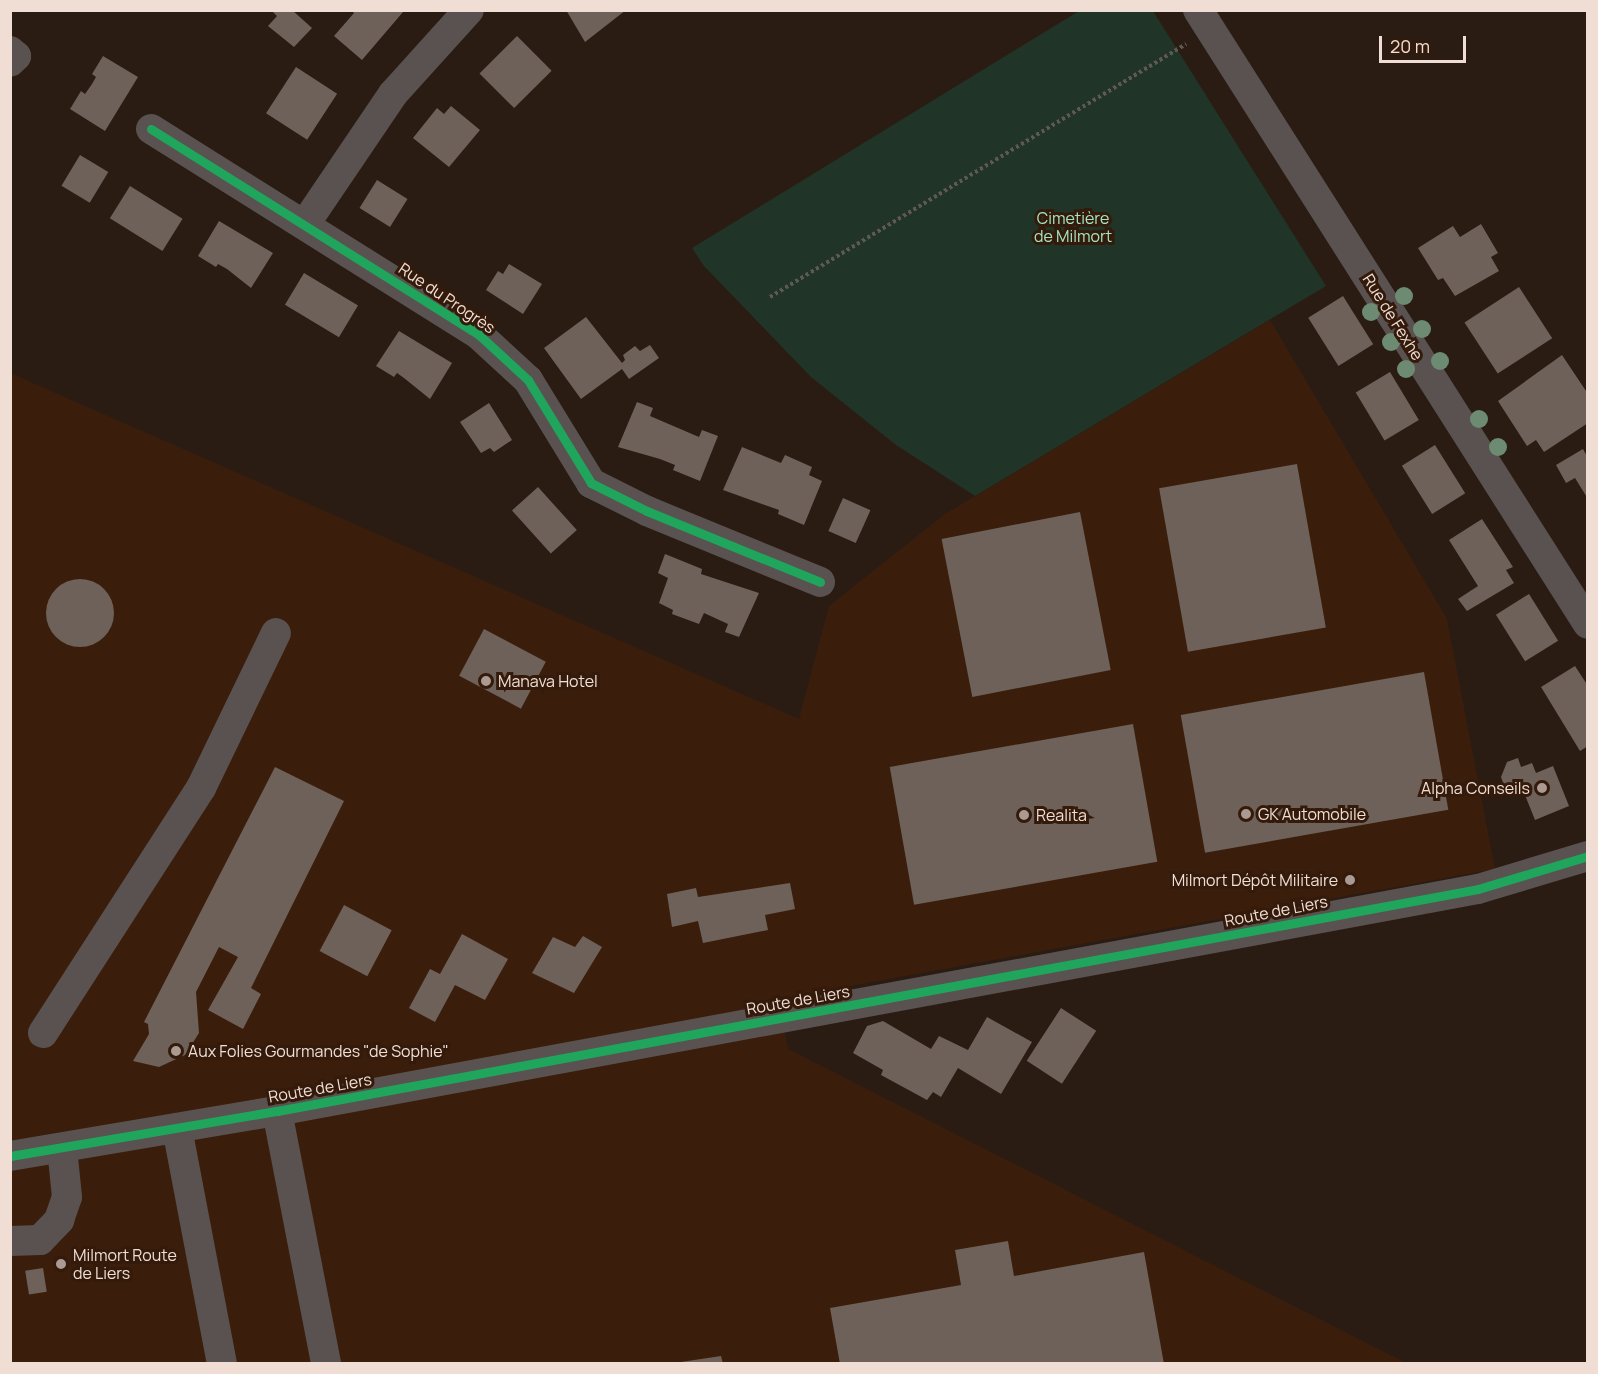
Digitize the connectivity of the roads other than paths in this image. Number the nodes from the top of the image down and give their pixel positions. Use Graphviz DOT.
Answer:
graph roads {
  1 [pos="469,10"];
  2 [pos="1204,20"];
  3 [pos="10,51"];
  4 [pos="10,62"];
  5 [pos="151,129"];
  6 [pos="305,224"];
  7 [pos="820,582"];
  8 [pos="1587,624"];
  9 [pos="276,633"];
  10 [pos="1587,843"];
  11 [pos="1587,856"];
  12 [pos="1546,868"];
  13 [pos="43,1033"];
  14 [pos="277,1111"];
  15 [pos="177,1128"];
  16 [pos="62,1148"];
  17 [pos="10,1156"];
  18 [pos="10,1241"];
  19 [pos="222,1364"];
  20 [pos="326,1364"];
  1 -- 6 [label="street"];
  2 -- 8 [label="street, Rue de Fexhe"];
  3 -- 4 [label="street"];
  5 -- 6 [label="street, Rue du Progrès"];
  6 -- 7 [label="street, Rue du Progrès"];
  9 -- 13 [label="street"];
  10 -- 12 [label="street, Route de Liers"];
  11 -- 12 [label="street, Route de Liers"];
  12 -- 14 [label="street, Route de Liers"];
  14 -- 15 [label="street, Route de Liers"];
  14 -- 20 [label="street"];
  15 -- 16 [label="street, Route de Liers"];
  15 -- 19 [label="street"];
  16 -- 17 [label="street, Route de Liers"];
  16 -- 18 [label="street"];
}
